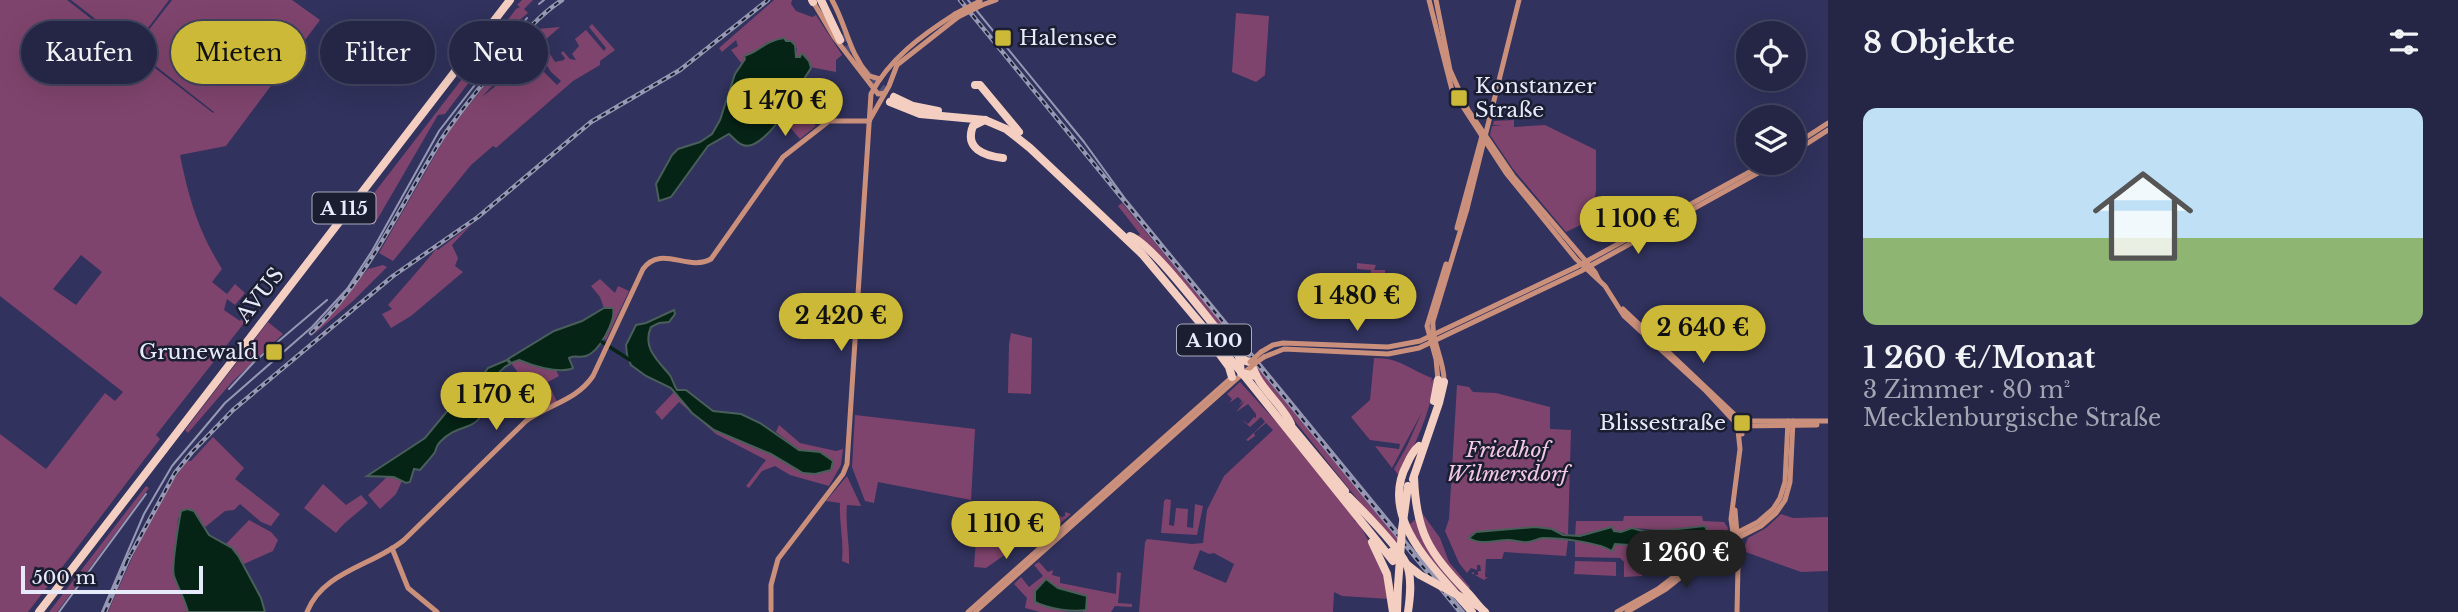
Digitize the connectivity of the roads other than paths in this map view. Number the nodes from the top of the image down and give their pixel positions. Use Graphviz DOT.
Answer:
graph roads {
  1 [pos="504,0"];
  2 [pos="510,0"];
  3 [pos="515,0"];
  4 [pos="827,0"];
  5 [pos="832,0"];
  6 [pos="996,0"];
  7 [pos="1519,0"];
  8 [pos="815,1"];
  9 [pos="1432,1"];
  10 [pos="982,2"];
  11 [pos="1436,15"];
  12 [pos="956,16"];
  13 [pos="880,79"];
  14 [pos="975,85"];
  15 [pos="873,90"];
  16 [pos="889,95"];
  17 [pos="985,120"];
  18 [pos="869,121"];
  19 [pos="1472,123"];
  20 [pos="1828,123"];
  21 [pos="1828,130"];
  22 [pos="1019,132"];
  23 [pos="1484,137"];
  24 [pos="1806,137"];
  25 [pos="1806,144"];
  26 [pos="398,146"];
  27 [pos="1476,155"];
  28 [pos="1003,158"];
  29 [pos="1745,175"];
  30 [pos="1754,175"];
  31 [pos="1130,236"];
  32 [pos="1136,248"];
  33 [pos="1586,265"];
  34 [pos="269,310"];
  35 [pos="1432,339"];
  36 [pos="1242,372"];
  37 [pos="1441,381"];
  38 [pos="1828,422"];
  39 [pos="1738,423"];
  40 [pos="1790,424"];
  41 [pos="1291,429"];
  42 [pos="1419,446"];
  43 [pos="1411,489"];
  44 [pos="1349,497"];
  45 [pos="1365,525"];
  46 [pos="1735,536"];
  47 [pos="392,548"];
  48 [pos="1392,556"];
  49 [pos="771,611"];
  50 [pos="1478,611"];
  51 [pos="36,612"];
  52 [pos="307,612"];
  53 [pos="437,612"];
  54 [pos="968,612"];
  55 [pos="975,612"];
  56 [pos="1397,612"];
  57 [pos="1408,612"];
  58 [pos="1617,612"];
  59 [pos="1627,612"];
  60 [pos="1737,612"];
  1 -- 34 [label="highway, AVUS / A 115"];
  2 -- 26 [label="highway, AVUS / A 115"];
  3 -- 26 [label="highway"];
  4 -- 8 [label="highway"];
  5 -- 13 [label="main road"];
  6 -- 10 [label="main road"];
  7 -- 23 [label="main road"];
  8 -- 15 [label="main road"];
  9 -- 11 [label="main road"];
  10 -- 12 [label="main road, bridge"];
  11 -- 19 [label="main road"];
  11 -- 23 [label="main road"];
  12 -- 13 [label="main road"];
  12 -- 16 [label="main road"];
  13 -- 15 [label="main road"];
  13 -- 16 [label="main road"];
  14 -- 22 [label="highway"];
  15 -- 16 [label="main road"];
  15 -- 18 [label="main road"];
  16 -- 17 [label="highway, A 100"];
  16 -- 18 [label="main road"];
  16 -- 22 [label="highway, A 100"];
  17 -- 28 [label="highway"];
  17 -- 32 [label="highway, A 100"];
  18 -- 47 [label="main road"];
  18 -- 49 [label="main road"];
  19 -- 23 [label="main road"];
  19 -- 27 [label="main road"];
  20 -- 24 [label="main road"];
  21 -- 25 [label="main road"];
  22 -- 31 [label="highway, A 100"];
  23 -- 27 [label="main road"];
  23 -- 33 [label="main road"];
  23 -- 35 [label="main road"];
  26 -- 34 [label="highway, AVUS / A 115"];
  27 -- 35 [label="main road"];
  29 -- 33 [label="main road"];
  30 -- 33 [label="main road"];
  31 -- 36 [label="highway, bridge"];
  31 -- 41 [label="highway, A 100"];
  32 -- 36 [label="highway"];
  32 -- 41 [label="highway, A 100"];
  33 -- 35 [label="main road"];
  33 -- 39 [label="main road"];
  34 -- 51 [label="highway, AVUS / A 115"];
  35 -- 36 [label="main road, bridge"];
  35 -- 37 [label="main road"];
  36 -- 41 [label="highway"];
  36 -- 41 [label="highway, bridge"];
  36 -- 54 [label="main road"];
  36 -- 55 [label="main road"];
  37 -- 42 [label="highway"];
  37 -- 43 [label="highway"];
  38 -- 40 [label="main road"];
  39 -- 40 [label="main road"];
  39 -- 46 [label="main road"];
  40 -- 46 [label="main road"];
  41 -- 44 [label="highway, A 100"];
  41 -- 45 [label="highway, A 100"];
  42 -- 43 [label="highway"];
  42 -- 50 [label="highway, bridge"];
  43 -- 50 [label="highway"];
  43 -- 56 [label="highway, bridge"];
  44 -- 48 [label="highway, A 100"];
  44 -- 57 [label="highway"];
  45 -- 48 [label="highway, A 100"];
  45 -- 56 [label="highway"];
  46 -- 58 [label="main road"];
  46 -- 59 [label="main road"];
  46 -- 60 [label="main road"];
  47 -- 52 [label="main road"];
  47 -- 53 [label="main road"];
  48 -- 50 [label="highway, A 100, bridge"];
}
